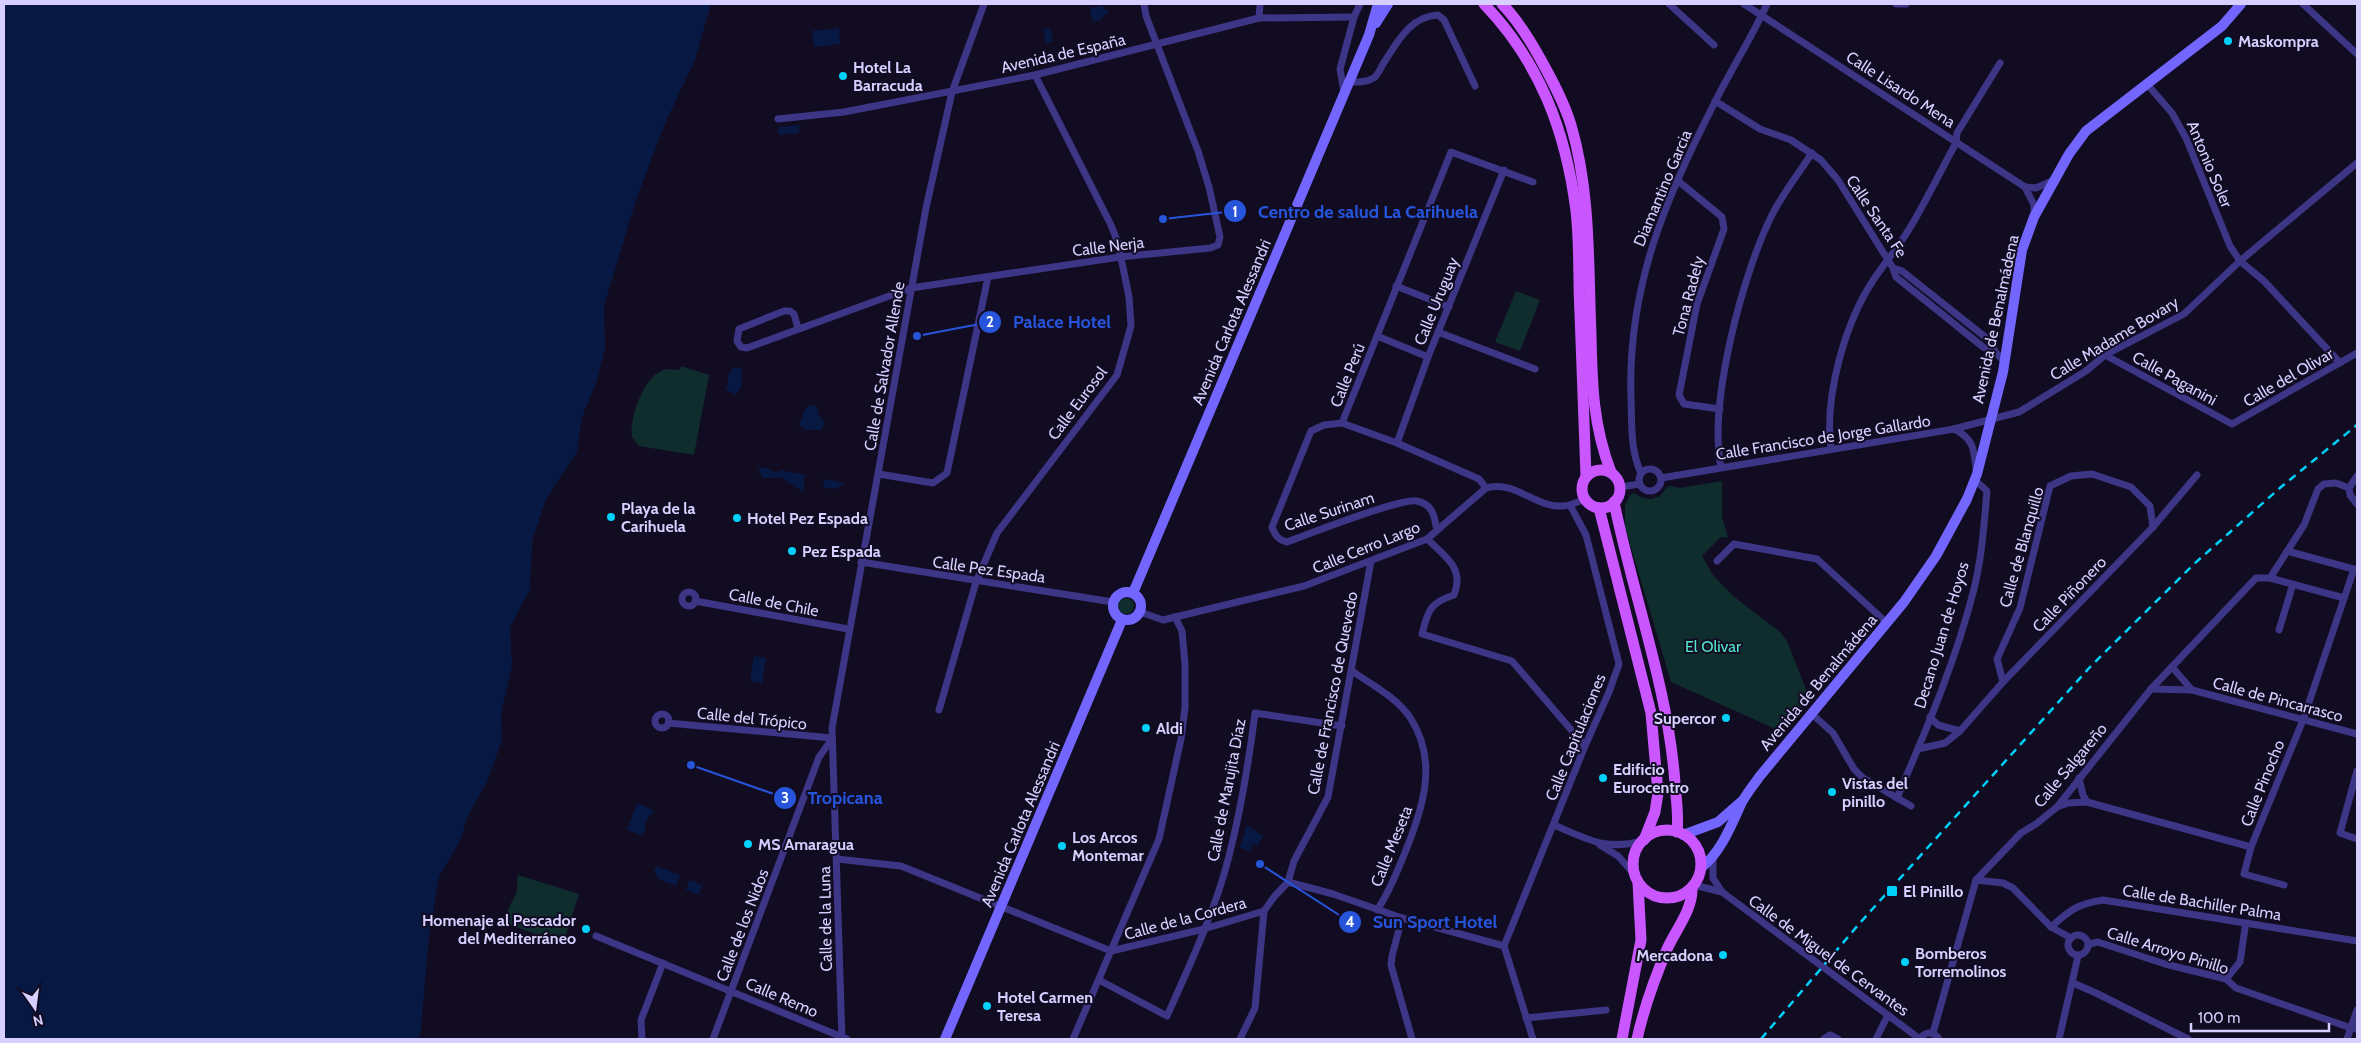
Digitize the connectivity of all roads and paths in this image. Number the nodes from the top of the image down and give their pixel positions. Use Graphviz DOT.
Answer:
graph roads {
  1 [pos="984,4"];
  2 [pos="1144,4"];
  3 [pos="1260,4"];
  4 [pos="1360,4"];
  5 [pos="1378,4"];
  6 [pos="1388,4"];
  7 [pos="1484,4"];
  8 [pos="1502,4"];
  9 [pos="1669,4"];
  10 [pos="1744,4"];
  11 [pos="1767,4"];
  12 [pos="1896,4"];
  13 [pos="1906,4"];
  14 [pos="2241,4"];
  15 [pos="2303,4"];
  16 [pos="1761,16"];
  17 [pos="1354,17"];
  18 [pos="1259,18"];
  19 [pos="1369,35"];
  20 [pos="1157,45"];
  21 [pos="1714,45"];
  22 [pos="2357,54"];
  23 [pos="2000,63"];
  24 [pos="1035,75"];
  25 [pos="1349,82"];
  26 [pos="2147,84"];
  27 [pos="1475,86"];
  28 [pos="952,92"];
  29 [pos="1344,92"];
  30 [pos="1715,101"];
  31 [pos="778,119"];
  32 [pos="1956,142"];
  33 [pos="1812,153"];
  34 [pos="2357,163"];
  35 [pos="1504,170"];
  36 [pos="2056,178"];
  37 [pos="1677,180"];
  38 [pos="1533,182"];
  39 [pos="2024,186"];
  40 [pos="2034,217"];
  41 [pos="1120,257"];
  42 [pos="1888,261"];
  43 [pos="2240,261"];
  44 [pos="988,277"];
  45 [pos="1396,286"];
  46 [pos="911,288"];
  47 [pos="1448,307"];
  48 [pos="798,328"];
  49 [pos="1438,332"];
  50 [pos="1377,336"];
  51 [pos="2357,353"];
  52 [pos="2105,355"];
  53 [pos="1428,357"];
  54 [pos="2004,362"];
  55 [pos="2340,363"];
  56 [pos="1535,369"];
  57 [pos="1720,409"];
  58 [pos="1989,422"];
  59 [pos="1342,423"];
  60 [pos="2232,424"];
  61 [pos="1954,429"];
  62 [pos="1397,443"];
  63 [pos="1831,449"];
  64 [pos="1721,468"];
  65 [pos="1611,472"];
  66 [pos="1641,473"];
  67 [pos="879,474"];
  68 [pos="2197,475"];
  69 [pos="1586,476"];
  70 [pos="2357,476"];
  71 [pos="1976,477"];
  72 [pos="1661,478"];
  73 [pos="1640,484"];
  74 [pos="1620,487"];
  75 [pos="1486,488"];
  76 [pos="2349,488"];
  77 [pos="1585,499"];
  78 [pos="1614,502"];
  79 [pos="2357,504"];
  80 [pos="1570,505"];
  81 [pos="1599,508"];
  82 [pos="2153,527"];
  83 [pos="1440,528"];
  84 [pos="1428,539"];
  85 [pos="2287,551"];
  86 [pos="1371,561"];
  87 [pos="1717,561"];
  88 [pos="860,562"];
  89 [pos="2356,570"];
  90 [pos="2270,578"];
  91 [pos="976,582"];
  92 [pos="2293,584"];
  93 [pos="1133,593"];
  94 [pos="2344,598"];
  95 [pos="695,601"];
  96 [pos="1113,602"];
  97 [pos="1140,612"];
  98 [pos="1175,617"];
  99 [pos="1122,620"];
  100 [pos="1887,623"];
  101 [pos="848,629"];
  102 [pos="2279,630"];
  103 [pos="2172,667"];
  104 [pos="1352,671"];
  105 [pos="2003,682"];
  106 [pos="2151,689"];
  107 [pos="2192,690"];
  108 [pos="939,710"];
  109 [pos="1812,714"];
  110 [pos="1930,716"];
  111 [pos="2303,720"];
  112 [pos="668,723"];
  113 [pos="1342,726"];
  114 [pos="1960,731"];
  115 [pos="2357,734"];
  116 [pos="832,738"];
  117 [pos="1585,746"];
  118 [pos="1918,749"];
  119 [pos="2357,770"];
  120 [pos="2079,778"];
  121 [pos="1897,798"];
  122 [pos="1743,801"];
  123 [pos="2087,802"];
  124 [pos="1911,806"];
  125 [pos="2057,806"];
  126 [pos="1554,825"];
  127 [pos="1680,833"];
  128 [pos="2357,839"];
  129 [pos="1643,841"];
  130 [pos="1598,843"];
  131 [pos="2251,847"];
  132 [pos="1712,858"];
  133 [pos="837,859"];
  134 [pos="1700,870"];
  135 [pos="1636,878"];
  136 [pos="1713,878"];
  137 [pos="1976,880"];
  138 [pos="1288,882"];
  139 [pos="2284,885"];
  140 [pos="1693,886"];
  141 [pos="1722,892"];
  142 [pos="1002,906"];
  143 [pos="1377,910"];
  144 [pos="1264,911"];
  145 [pos="1402,918"];
  146 [pos="2051,927"];
  147 [pos="2245,928"];
  148 [pos="1204,929"];
  149 [pos="596,936"];
  150 [pos="2070,938"];
  151 [pos="2357,941"];
  152 [pos="2089,944"];
  153 [pos="1504,946"];
  154 [pos="1111,951"];
  155 [pos="2078,956"];
  156 [pos="663,963"];
  157 [pos="2226,979"];
  158 [pos="1099,980"];
  159 [pos="2073,983"];
  160 [pos="732,991"];
  161 [pos="1606,1010"];
  162 [pos="2357,1010"];
  163 [pos="1888,1016"];
  164 [pos="1526,1018"];
  165 [pos="2354,1029"];
  166 [pos="1933,1033"];
  167 [pos="642,1039"];
  168 [pos="712,1039"];
  169 [pos="843,1039"];
  170 [pos="945,1039"];
  171 [pos="1074,1039"];
  172 [pos="1240,1039"];
  173 [pos="1412,1039"];
  174 [pos="1533,1039"];
  175 [pos="1622,1039"];
  176 [pos="1637,1039"];
  177 [pos="1824,1039"];
  178 [pos="1838,1039"];
  179 [pos="1876,1039"];
  180 [pos="1920,1039"];
  181 [pos="1939,1039"];
  182 [pos="2059,1039"];
  183 [pos="2188,1039"];
  184 [pos="2347,1039"];
  1 -- 28 [label="street, Calle de Salvador Allende"];
  2 -- 20 [label="street"];
  3 -- 18 [label="street"];
  4 -- 17 [label="street"];
  5 -- 19 [label="main road, Avenida Carlota Alessandri"];
  6 -- 19 [label="main road, Avenida Carlota Alessandri"];
  7 -- 69 [label="main road"];
  8 -- 65 [label="main road"];
  9 -- 21 [label="street"];
  10 -- 16 [label="street, Calle Lisardo Mena"];
  11 -- 16 [label="street, Diamantino Garcia"];
  12 -- 13 [label="street"];
  14 -- 26 [label="main road, Avenida de Benalmádena"];
  15 -- 22 [label="street"];
  16 -- 30 [label="street, Diamantino Garcia"];
  16 -- 32 [label="street, Calle Lisardo Mena"];
  17 -- 18 [label="street, Avenida de España"];
  17 -- 29 [label="street"];
  18 -- 20 [label="street, Avenida de España"];
  19 -- 25 [label="main road, Avenida Carlota Alessandri"];
  20 -- 24 [label="street, Avenida de España"];
  20 -- 41 [label="street, Calle Nerja"];
  23 -- 32 [label="street"];
  24 -- 28 [label="street, Avenida de España"];
  24 -- 41 [label="street, Calle Eurosol"];
  25 -- 27 [label="street"];
  25 -- 29 [label="main road, Avenida Carlota Alessandri"];
  26 -- 36 [label="main road, Avenida de Benalmádena"];
  26 -- 43 [label="street, Antonio Soler"];
  28 -- 31 [label="street, Avenida de España"];
  28 -- 46 [label="street, Calle de Salvador Allende"];
  29 -- 93 [label="main road, Avenida Carlota Alessandri"];
  30 -- 33 [label="street, Calle Santa Fe"];
  30 -- 37 [label="street, Diamantino Garcia"];
  32 -- 39 [label="street, Calle Lisardo Mena"];
  32 -- 42 [label="street"];
  33 -- 42 [label="street, Calle Santa Fe"];
  33 -- 57 [label="street"];
  34 -- 43 [label="street, Calle Madame Bovary"];
  35 -- 38 [label="street, Calle Perú"];
  35 -- 45 [label="street, Calle Perú"];
  35 -- 47 [label="street, Calle Uruguay"];
  36 -- 39 [label="street"];
  36 -- 40 [label="main road, Avenida de Benalmádena"];
  37 -- 57 [label="street, Tona Radely"];
  37 -- 66 [label="street, Diamantino Garcia"];
  39 -- 40 [label="street"];
  40 -- 54 [label="main road, Avenida de Benalmádena"];
  41 -- 44 [label="street, Calle Nerja"];
  41 -- 91 [label="street, Calle Eurosol"];
  42 -- 54 [label="street, Calle Santa Fe"];
  42 -- 63 [label="street"];
  43 -- 52 [label="street, Calle Madame Bovary"];
  43 -- 55 [label="street, Antonio Soler"];
  44 -- 46 [label="street, Calle Nerja"];
  44 -- 67 [label="street"];
  45 -- 47 [label="street"];
  45 -- 50 [label="street, Calle Perú"];
  46 -- 48 [label="street, Calle Nerja"];
  46 -- 67 [label="street, Calle de Salvador Allende"];
  47 -- 49 [label="street, Calle Uruguay"];
  48 -- 48 [label="street, Calle Nerja"];
  49 -- 53 [label="street, Calle Uruguay"];
  49 -- 56 [label="street"];
  50 -- 53 [label="street, Calle Perú"];
  50 -- 59 [label="street, Calle Perú"];
  51 -- 55 [label="street, Calle del Olivar"];
  52 -- 58 [label="street, Calle Madame Bovary"];
  52 -- 60 [label="street, Calle Paganini"];
  53 -- 62 [label="street, Calle Uruguay"];
  54 -- 58 [label="main road, Avenida de Benalmádena"];
  55 -- 60 [label="street, Calle del Olivar"];
  57 -- 64 [label="street"];
  58 -- 61 [label="street, Calle Francisco de Jorge Gallardo"];
  58 -- 71 [label="main road, Avenida de Benalmádena"];
  59 -- 62 [label="street"];
  59 -- 83 [label="street, Calle Surinam"];
  61 -- 63 [label="street, Calle Francisco de Jorge Gallardo"];
  61 -- 71 [label="street"];
  62 -- 75 [label="street"];
  63 -- 64 [label="street, Calle Francisco de Jorge Gallardo"];
  64 -- 72 [label="street, Calle Francisco de Jorge Gallardo"];
  65 -- 69 [label="main road"];
  65 -- 74 [label="main road"];
  66 -- 72 [label="street"];
  66 -- 73 [label="street"];
  67 -- 88 [label="street, Calle de Salvador Allende"];
  68 -- 82 [label="street, Calle Piñonero"];
  69 -- 77 [label="main road"];
  70 -- 76 [label="street"];
  71 -- 100 [label="main road, Avenida de Benalmádena"];
  71 -- 110 [label="street, Decano Juan de Hoyos"];
  72 -- 73 [label="street"];
  73 -- 74 [label="street"];
  74 -- 78 [label="main road"];
  75 -- 80 [label="street"];
  75 -- 83 [label="street, Calle Cerro Largo"];
  76 -- 79 [label="street"];
  76 -- 85 [label="street"];
  77 -- 80 [label="street"];
  77 -- 81 [label="main road"];
  78 -- 81 [label="main road"];
  78 -- 127 [label="main road"];
  80 -- 117 [label="street, Calle Capitulaciones"];
  81 -- 129 [label="main road"];
  82 -- 105 [label="street, Calle Piñonero"];
  82 -- 105 [label="street, Calle de Blanquillo"];
  83 -- 84 [label="street, Calle Cerro Largo"];
  84 -- 86 [label="street, Calle Cerro Largo"];
  84 -- 117 [label="street"];
  85 -- 89 [label="street"];
  85 -- 90 [label="street"];
  86 -- 98 [label="street, Calle Cerro Largo"];
  86 -- 104 [label="street, Calle de Francisco de Quevedo"];
  87 -- 100 [label="street"];
  88 -- 91 [label="street, Calle Pez Espada"];
  88 -- 101 [label="street, Calle de Salvador Allende"];
  89 -- 94 [label="street, Calle Pinocho"];
  90 -- 92 [label="street"];
  90 -- 103 [label="street, Calle Salgareño"];
  91 -- 96 [label="street, Calle Pez Espada"];
  91 -- 108 [label="street, Calle Eurosol"];
  92 -- 94 [label="street"];
  92 -- 102 [label="street"];
  93 -- 96 [label="main road"];
  93 -- 97 [label="main road"];
  94 -- 111 [label="street, Calle Pinocho"];
  95 -- 101 [label="street, Calle de Chile"];
  96 -- 99 [label="main road"];
  97 -- 98 [label="street, Calle Cerro Largo"];
  97 -- 99 [label="main road"];
  98 -- 154 [label="street"];
  99 -- 142 [label="main road, Avenida Carlota Alessandri"];
  100 -- 109 [label="main road, Avenida de Benalmádena"];
  101 -- 116 [label="street, Calle de Salvador Allende"];
  103 -- 106 [label="street, Calle Salgareño"];
  103 -- 107 [label="street, Calle de Pincarrasco"];
  104 -- 113 [label="street, Calle de Francisco de Quevedo"];
  104 -- 143 [label="street, Calle Meseta"];
  105 -- 114 [label="street, Calle Piñonero"];
  106 -- 107 [label="street, Calle de Pincarrasco"];
  106 -- 120 [label="street, Calle Salgareño"];
  107 -- 111 [label="street, Calle de Pincarrasco"];
  109 -- 121 [label="street"];
  109 -- 122 [label="main road, Avenida de Benalmádena"];
  110 -- 114 [label="street"];
  110 -- 118 [label="street, Decano Juan de Hoyos"];
  111 -- 115 [label="street, Calle de Pincarrasco"];
  111 -- 131 [label="street, Calle Pinocho"];
  112 -- 116 [label="street, Calle del Trópico"];
  113 -- 138 [label="street, Calle de Francisco de Quevedo"];
  113 -- 148 [label="street, Calle de Marujita Díaz"];
  114 -- 118 [label="street, Calle Piñonero"];
  116 -- 133 [label="street, Calle de la Luna"];
  116 -- 160 [label="street, Calle de los Nidos"];
  117 -- 126 [label="street, Calle Capitulaciones"];
  118 -- 121 [label="street, Decano Juan de Hoyos"];
  119 -- 128 [label="street"];
  120 -- 123 [label="street"];
  120 -- 125 [label="street, Calle Salgareño"];
  121 -- 124 [label="street"];
  122 -- 127 [label="main road, Avenida de Benalmádena"];
  122 -- 132 [label="main road, Avenida de Benalmádena"];
  123 -- 125 [label="street, Calle Pinocho"];
  123 -- 131 [label="street, Calle Pinocho"];
  125 -- 137 [label="street, Calle Salgareño"];
  126 -- 130 [label="street"];
  126 -- 153 [label="street, Calle Capitulaciones"];
  127 -- 129 [label="main road"];
  127 -- 134 [label="main road"];
  129 -- 130 [label="street"];
  129 -- 135 [label="main road"];
  130 -- 135 [label="street"];
  131 -- 139 [label="street"];
  132 -- 134 [label="main road, Avenida de Benalmádena"];
  132 -- 136 [label="street"];
  133 -- 142 [label="street, Calle de la Cordera"];
  133 -- 169 [label="street, Calle de la Luna"];
  134 -- 136 [label="street"];
  134 -- 140 [label="main road"];
  135 -- 140 [label="main road"];
  135 -- 175 [label="main road"];
  136 -- 141 [label="street"];
  137 -- 146 [label="street"];
  137 -- 166 [label="street, Calle Salgareño"];
  138 -- 143 [label="street"];
  138 -- 144 [label="street, Calle de la Cordera"];
  140 -- 141 [label="street"];
  140 -- 176 [label="main road"];
  141 -- 163 [label="street, Calle de Miguel de Cervantes"];
  142 -- 154 [label="street, Calle de la Cordera"];
  142 -- 170 [label="main road, Avenida Carlota Alessandri"];
  143 -- 145 [label="street"];
  144 -- 148 [label="street, Calle de la Cordera"];
  144 -- 172 [label="street"];
  145 -- 153 [label="street"];
  145 -- 173 [label="street"];
  146 -- 150 [label="street"];
  146 -- 151 [label="street, Calle de Bachiller Palma"];
  147 -- 157 [label="street"];
  148 -- 154 [label="street, Calle de la Cordera"];
  148 -- 158 [label="street, Calle de Marujita Díaz"];
  149 -- 156 [label="street, Calle Remo"];
  150 -- 152 [label="street"];
  150 -- 155 [label="street"];
  152 -- 155 [label="street"];
  152 -- 157 [label="street, Calle Arroyo Pinillo"];
  153 -- 164 [label="street"];
  154 -- 158 [label="street"];
  155 -- 159 [label="street"];
  156 -- 160 [label="street, Calle Remo"];
  156 -- 167 [label="street"];
  157 -- 165 [label="street, Calle Arroyo Pinillo"];
  158 -- 171 [label="street"];
  159 -- 182 [label="street"];
  159 -- 183 [label="street"];
  160 -- 168 [label="street, Calle de los Nidos"];
  160 -- 169 [label="street, Calle Remo"];
  161 -- 164 [label="street"];
  162 -- 165 [label="street"];
  163 -- 179 [label="street"];
  163 -- 180 [label="street, Calle de Miguel de Cervantes"];
  164 -- 174 [label="street"];
  165 -- 184 [label="street"];
  166 -- 180 [label="street"];
  166 -- 181 [label="street"];
  177 -- 178 [label="street"];
}
